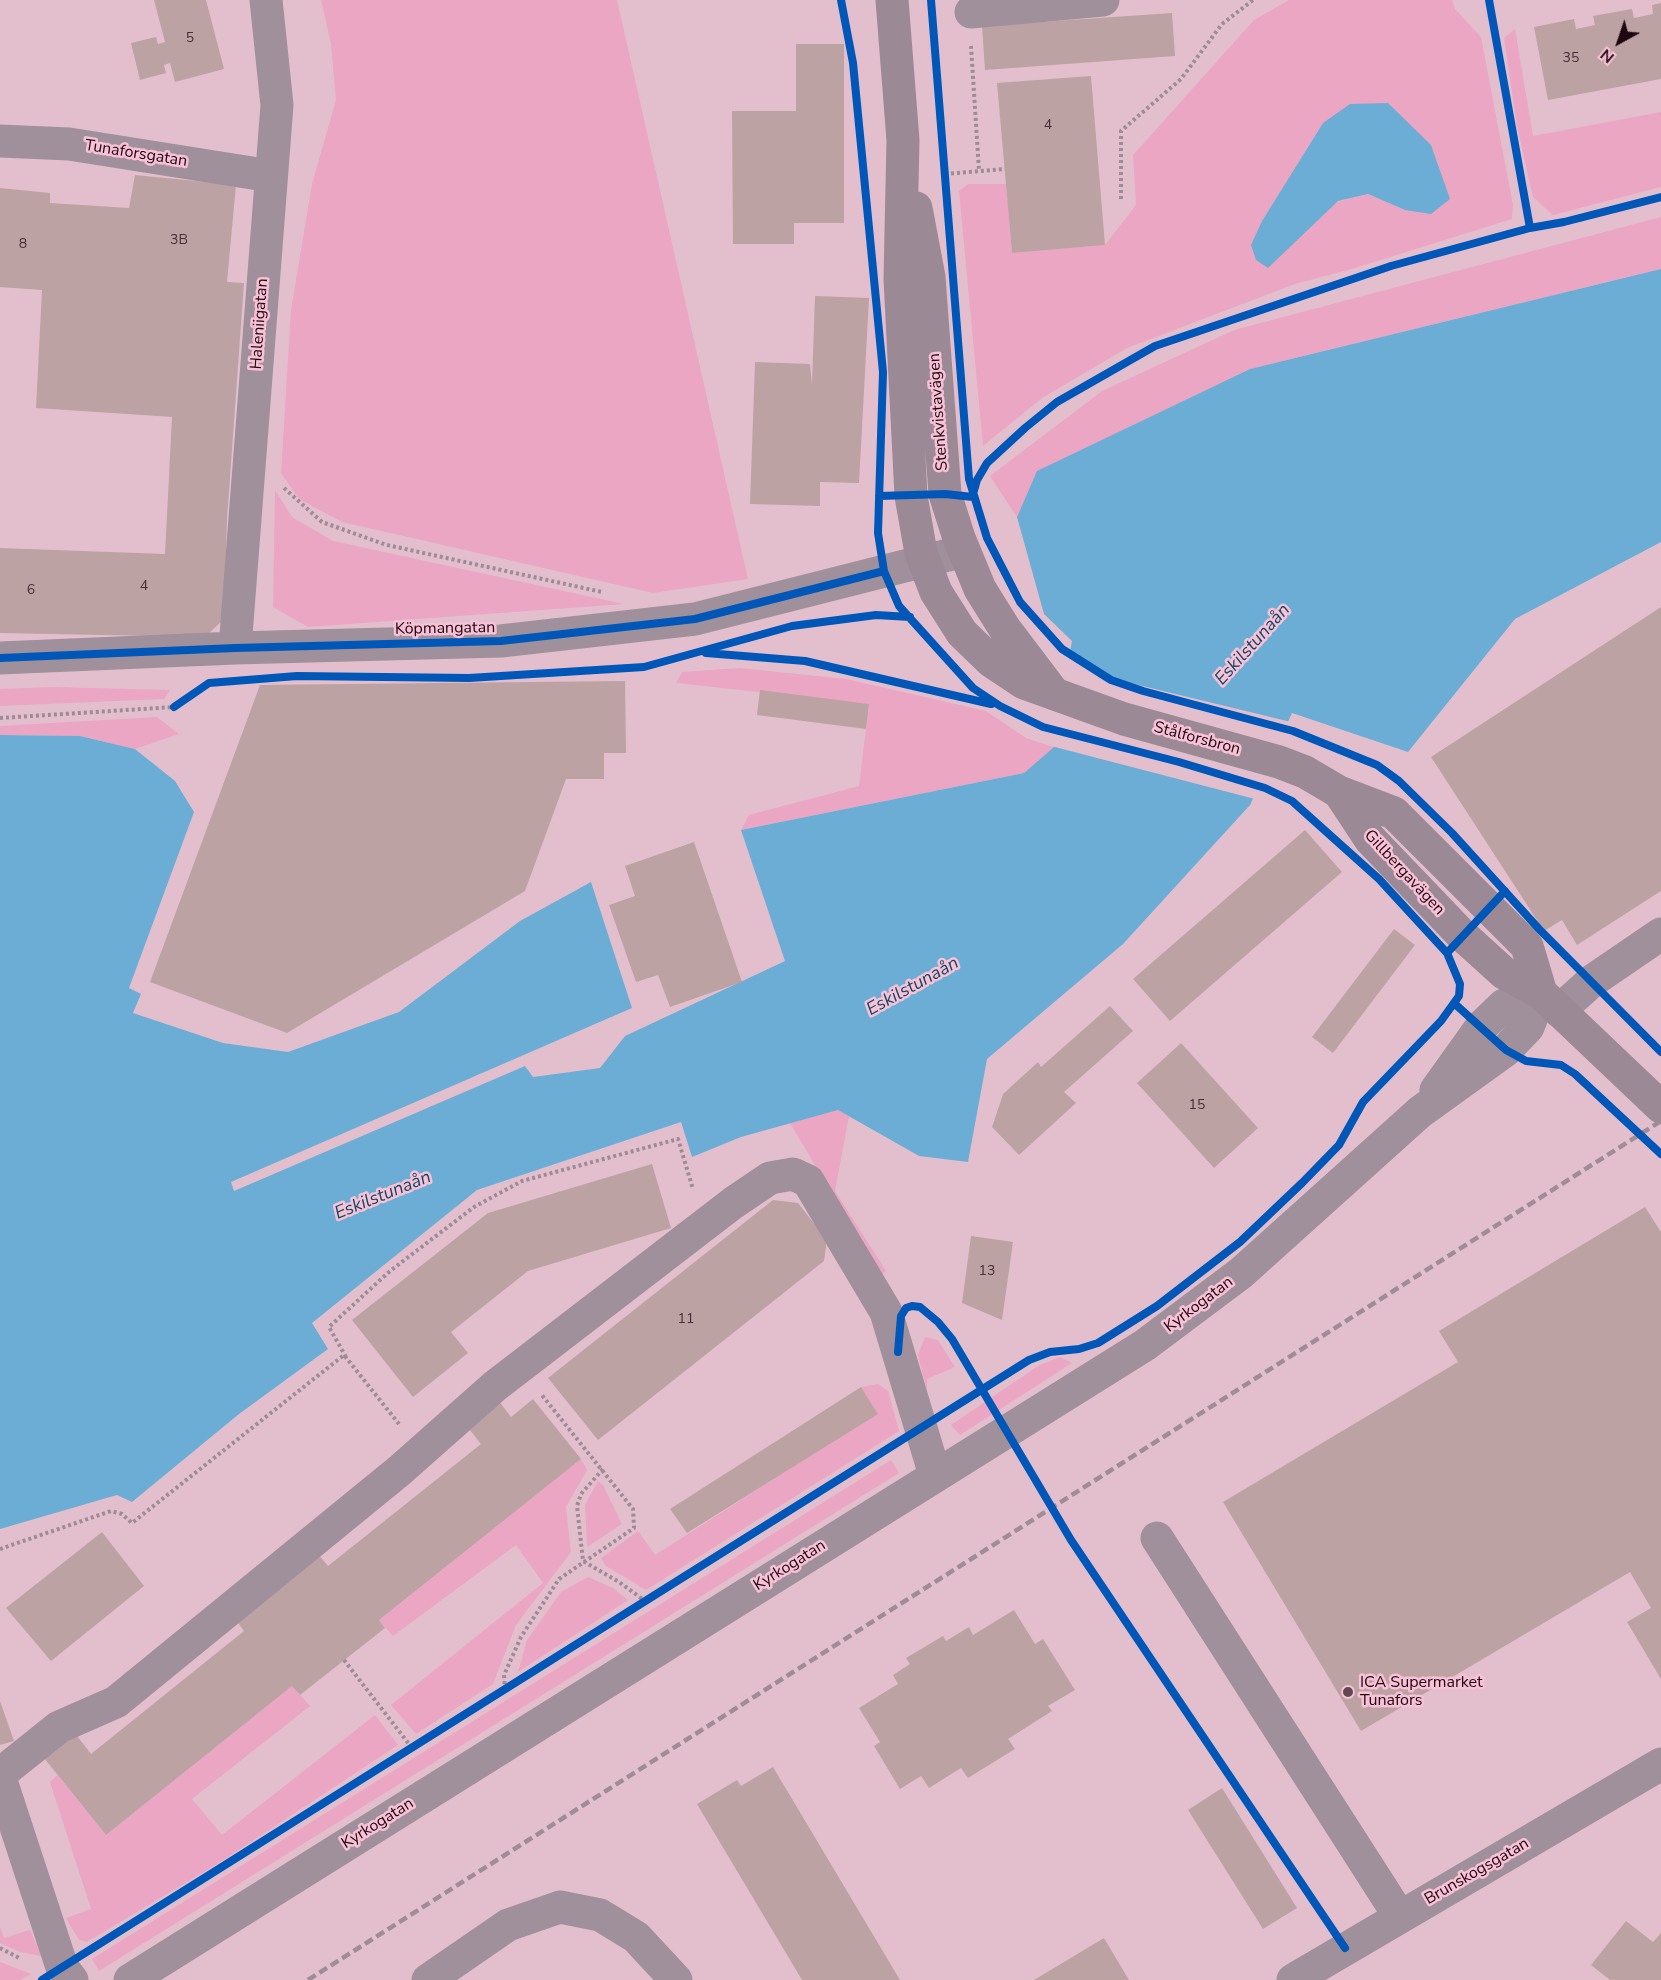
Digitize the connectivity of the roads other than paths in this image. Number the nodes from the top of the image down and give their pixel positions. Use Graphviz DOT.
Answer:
graph roads {
  1 [pos="266,0"];
  2 [pos="892,0"];
  3 [pos="1103,0"];
  4 [pos="971,12"];
  5 [pos="903,140"];
  6 [pos="0,141"];
  7 [pos="271,176"];
  8 [pos="964,550"];
  9 [pos="924,560"];
  10 [pos="235,648"];
  11 [pos="0,658"];
  12 [pos="1052,691"];
  13 [pos="1339,792"];
  14 [pos="1661,934"];
  15 [pos="1550,1002"];
  16 [pos="1661,1107"];
  17 [pos="935,1475"];
  18 [pos="1157,1538"];
  19 [pos="1661,1764"];
  20 [pos="0,1776"];
  21 [pos="1400,1917"];
  22 [pos="72,1980"];
  23 [pos="130,1980"];
  24 [pos="428,1980"];
  25 [pos="676,1980"];
  26 [pos="1293,1980"];
  1 -- 7 [label="street, Haleniigatan"];
  2 -- 5 [label="main road, Stenkvistavägen"];
  3 -- 4 [label="street"];
  5 -- 8 [label="main road, Stenkvistavägen"];
  5 -- 9 [label="main road, Stenkvistavägen"];
  6 -- 7 [label="street, Tunaforsgatan"];
  7 -- 10 [label="street, Haleniigatan"];
  8 -- 9 [label="street, Köpmangatan"];
  8 -- 12 [label="main road, Stenkvistavägen"];
  9 -- 10 [label="street, Köpmangatan"];
  9 -- 12 [label="main road, Stenkvistavägen"];
  10 -- 11 [label="street, Köpmangatan"];
  12 -- 13 [label="main road, Stålforsbron"];
  13 -- 15 [label="main road, Gillbergavägen"];
  14 -- 15 [label="street"];
  15 -- 16 [label="main road, Gillbergavägen"];
  15 -- 17 [label="street, Kyrkogatan"];
  17 -- 20 [label="street"];
  17 -- 23 [label="street, Kyrkogatan"];
  18 -- 21 [label="street"];
  19 -- 21 [label="street, Brunskogsgatan"];
  20 -- 22 [label="street"];
  21 -- 26 [label="street, Brunskogsgatan"];
  24 -- 25 [label="street"];
}
